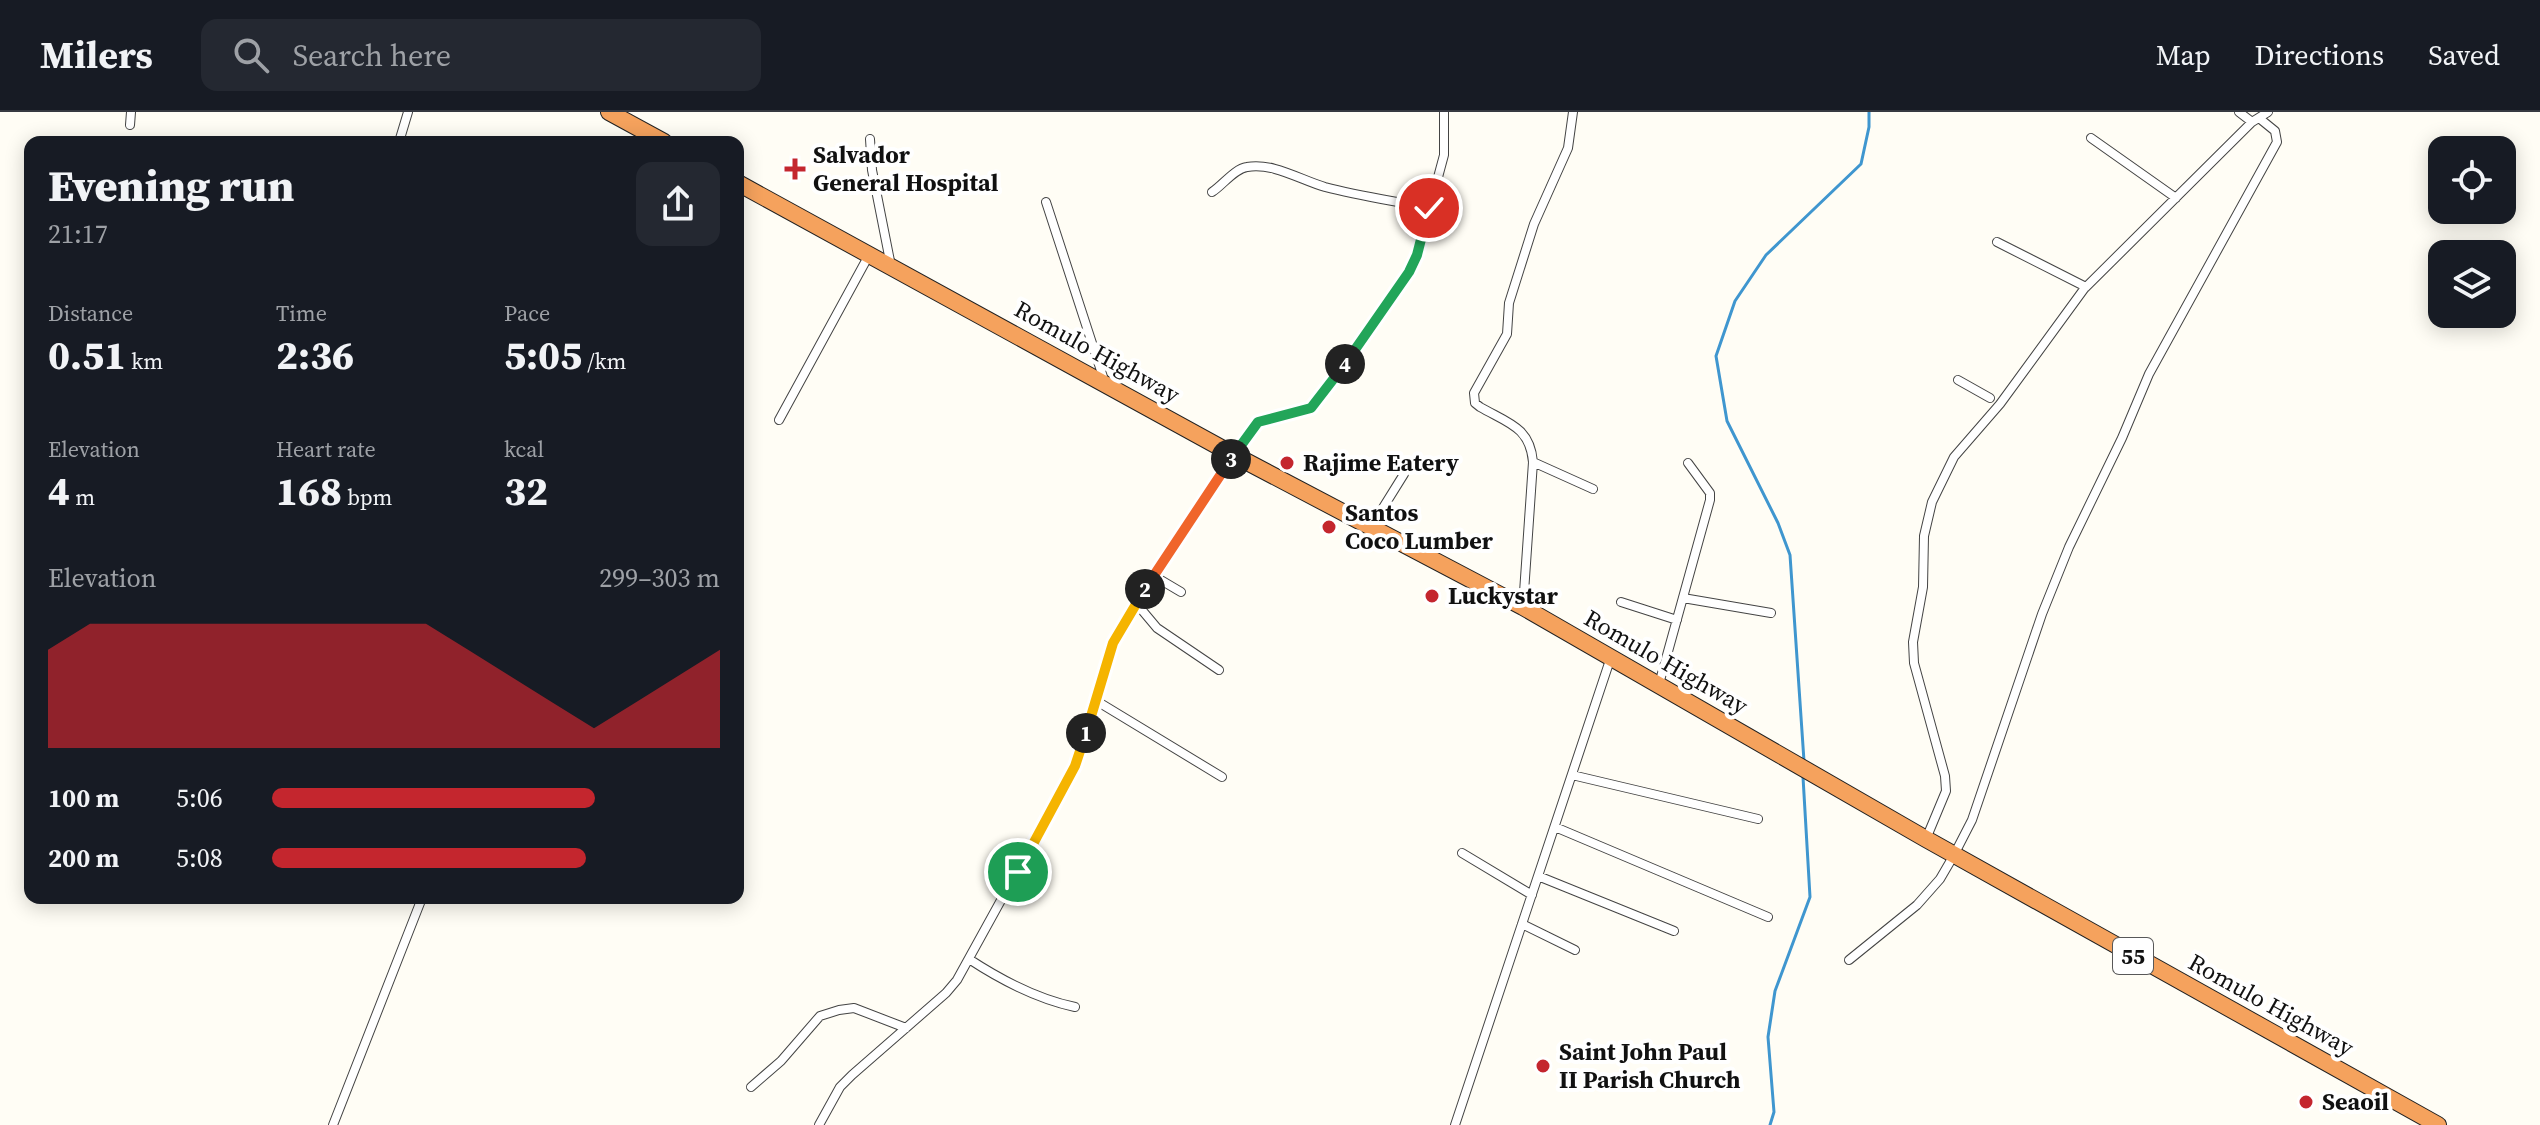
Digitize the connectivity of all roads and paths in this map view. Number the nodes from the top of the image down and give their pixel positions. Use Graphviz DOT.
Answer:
graph roads {
  1 [pos="131,112"];
  2 [pos="408,112"];
  3 [pos="609,112"];
  4 [pos="1444,112"];
  5 [pos="1573,112"];
  6 [pos="2239,112"];
  7 [pos="2268,112"];
  8 [pos="2256,120"];
  9 [pos="130,125"];
  10 [pos="401,136"];
  11 [pos="653,136"];
  12 [pos="2091,138"];
  13 [pos="870,139"];
  14 [pos="744,186"];
  15 [pos="1212,192"];
  16 [pos="2176,198"];
  17 [pos="1046,202"];
  18 [pos="1429,208"];
  19 [pos="1997,242"];
  20 [pos="869,255"];
  21 [pos="891,266"];
  22 [pos="2086,287"];
  23 [pos="1958,380"];
  24 [pos="1105,384"];
  25 [pos="1995,401"];
  26 [pos="779,420"];
  27 [pos="1234,455"];
  28 [pos="1533,462"];
  29 [pos="1688,463"];
  30 [pos="1404,474"];
  31 [pos="1593,489"];
  32 [pos="1371,527"];
  33 [pos="1154,576"];
  34 [pos="1181,592"];
  35 [pos="1683,598"];
  36 [pos="1621,602"];
  37 [pos="1136,603"];
  38 [pos="1523,607"];
  39 [pos="1771,613"];
  40 [pos="1677,620"];
  41 [pos="1610,660"];
  42 [pos="1219,670"];
  43 [pos="1659,687"];
  44 [pos="1095,700"];
  45 [pos="1572,775"];
  46 [pos="1222,777"];
  47 [pos="1758,819"];
  48 [pos="1555,827"];
  49 [pos="1926,839"];
  50 [pos="1462,853"];
  51 [pos="1954,855"];
  52 [pos="1538,876"];
  53 [pos="1532,895"];
  54 [pos="420,904"];
  55 [pos="1768,917"];
  56 [pos="1522,924"];
  57 [pos="1674,931"];
  58 [pos="1575,950"];
  59 [pos="969,959"];
  60 [pos="1849,960"];
  61 [pos="1075,1007"];
  62 [pos="906,1028"];
  63 [pos="751,1087"];
  64 [pos="333,1125"];
  65 [pos="819,1125"];
  66 [pos="1455,1125"];
  67 [pos="2438,1125"];
  1 -- 9 [label="street"];
  2 -- 10 [label="street"];
  3 -- 11 [label="highway"];
  4 -- 18 [label="street"];
  5 -- 28 [label="street"];
  6 -- 8 [label="street"];
  7 -- 8 [label="street"];
  8 -- 16 [label="street"];
  8 -- 51 [label="street"];
  12 -- 16 [label="street"];
  13 -- 21 [label="street"];
  14 -- 20 [label="highway, Romulo Highway / 55"];
  15 -- 18 [label="street"];
  16 -- 22 [label="street"];
  17 -- 24 [label="street"];
  18 -- 27 [label="street"];
  19 -- 22 [label="street"];
  20 -- 21 [label="highway, Romulo Highway / 55"];
  20 -- 26 [label="street"];
  21 -- 24 [label="highway, Romulo Highway / 55"];
  22 -- 25 [label="street"];
  23 -- 25 [label="street"];
  24 -- 27 [label="highway, Romulo Highway / 55"];
  25 -- 49 [label="street"];
  27 -- 32 [label="highway, Romulo Highway / 55"];
  27 -- 33 [label="street"];
  28 -- 31 [label="street"];
  28 -- 38 [label="street"];
  29 -- 35 [label="street"];
  30 -- 32 [label="street"];
  32 -- 38 [label="highway, Romulo Highway / 55"];
  33 -- 34 [label="street"];
  33 -- 37 [label="street"];
  35 -- 39 [label="street"];
  35 -- 40 [label="street"];
  36 -- 40 [label="street"];
  37 -- 42 [label="street"];
  37 -- 44 [label="street"];
  38 -- 41 [label="highway, Romulo Highway / 55"];
  40 -- 43 [label="street"];
  41 -- 43 [label="highway, Romulo Highway / 55"];
  41 -- 45 [label="street"];
  43 -- 49 [label="highway, Romulo Highway / 55"];
  44 -- 46 [label="street"];
  44 -- 59 [label="street"];
  45 -- 47 [label="street"];
  45 -- 48 [label="street"];
  48 -- 52 [label="street"];
  48 -- 55 [label="street"];
  49 -- 51 [label="highway, Romulo Highway / 55"];
  50 -- 53 [label="street"];
  51 -- 60 [label="street"];
  51 -- 67 [label="highway, Romulo Highway / 55"];
  52 -- 53 [label="street"];
  52 -- 57 [label="street"];
  53 -- 56 [label="street"];
  54 -- 64 [label="street"];
  56 -- 58 [label="street"];
  56 -- 66 [label="street"];
  59 -- 61 [label="street"];
  59 -- 62 [label="street"];
  62 -- 63 [label="street"];
  62 -- 65 [label="street"];
}
